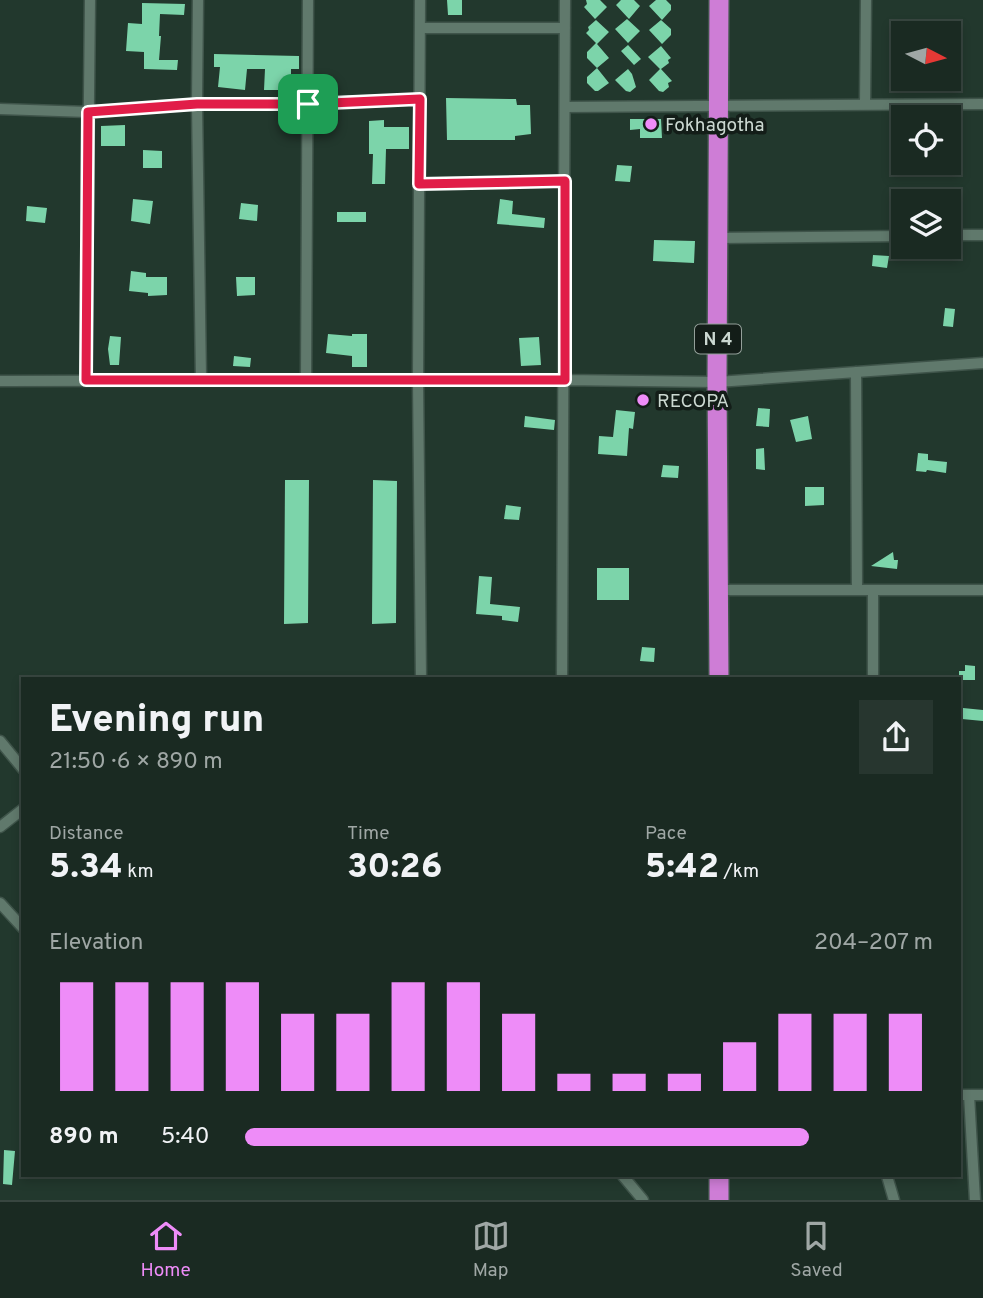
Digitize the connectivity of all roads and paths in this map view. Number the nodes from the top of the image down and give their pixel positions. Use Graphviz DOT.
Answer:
graph roads {
  1 [pos="90,0"];
  2 [pos="198,0"];
  3 [pos="308,0"];
  4 [pos="420,0"];
  5 [pos="565,0"];
  6 [pos="719,0"];
  7 [pos="866,0"];
  8 [pos="420,28"];
  9 [pos="565,28"];
  10 [pos="420,99"];
  11 [pos="983,103"];
  12 [pos="197,104"];
  13 [pos="308,104"];
  14 [pos="865,104"];
  15 [pos="719,106"];
  16 [pos="565,107"];
  17 [pos="0,109"];
  18 [pos="88,112"];
  19 [pos="565,181"];
  20 [pos="419,184"];
  21 [pos="961,235"];
  22 [pos="983,235"];
  23 [pos="891,236"];
  24 [pos="718,238"];
  25 [pos="983,363"];
  26 [pos="856,372"];
  27 [pos="201,379"];
  28 [pos="86,380"];
  29 [pos="306,380"];
  30 [pos="418,380"];
  31 [pos="565,380"];
  32 [pos="0,381"];
  33 [pos="718,382"];
  34 [pos="719,590"];
  35 [pos="857,590"];
  36 [pos="873,590"];
  37 [pos="983,590"];
  38 [pos="421,677"];
  39 [pos="562,677"];
  40 [pos="719,677"];
  41 [pos="873,677"];
  42 [pos="0,741"];
  43 [pos="21,767"];
  44 [pos="21,810"];
  45 [pos="0,827"];
  46 [pos="0,903"];
  47 [pos="21,926"];
  48 [pos="964,1095"];
  49 [pos="983,1095"];
  50 [pos="623,1177"];
  51 [pos="719,1177"];
  52 [pos="887,1177"];
  53 [pos="643,1200"];
  54 [pos="719,1200"];
  55 [pos="894,1200"];
  56 [pos="975,1200"];
  1 -- 18 [label="street"];
  2 -- 12 [label="street"];
  3 -- 13 [label="street"];
  4 -- 8 [label="street"];
  5 -- 9 [label="street"];
  6 -- 15 [label="highway, N 4"];
  7 -- 14 [label="street"];
  8 -- 9 [label="street"];
  8 -- 10 [label="street"];
  9 -- 16 [label="street"];
  10 -- 13 [label="street"];
  10 -- 20 [label="street"];
  11 -- 14 [label="street"];
  12 -- 13 [label="street"];
  12 -- 18 [label="street"];
  12 -- 27 [label="street"];
  13 -- 29 [label="street"];
  14 -- 15 [label="street"];
  15 -- 16 [label="street"];
  15 -- 24 [label="highway, N 4"];
  16 -- 19 [label="street"];
  17 -- 18 [label="street"];
  18 -- 28 [label="street"];
  19 -- 20 [label="street"];
  19 -- 31 [label="street"];
  20 -- 30 [label="street"];
  21 -- 22 [label="street"];
  23 -- 24 [label="street"];
  24 -- 33 [label="highway, N 4"];
  25 -- 26 [label="street"];
  26 -- 33 [label="street"];
  26 -- 35 [label="street"];
  27 -- 28 [label="street"];
  27 -- 29 [label="street"];
  28 -- 32 [label="street"];
  29 -- 30 [label="street"];
  30 -- 31 [label="street"];
  30 -- 38 [label="street"];
  31 -- 33 [label="street"];
  31 -- 39 [label="street"];
  33 -- 34 [label="highway, N 4"];
  34 -- 35 [label="street"];
  34 -- 40 [label="highway, N 4"];
  35 -- 36 [label="street"];
  36 -- 37 [label="street"];
  36 -- 41 [label="street"];
  42 -- 43 [label="street"];
  44 -- 45 [label="street"];
  46 -- 47 [label="street"];
  48 -- 49 [label="street"];
  48 -- 56 [label="street"];
  50 -- 53 [label="street"];
  51 -- 54 [label="highway"];
  52 -- 55 [label="street"];
}
